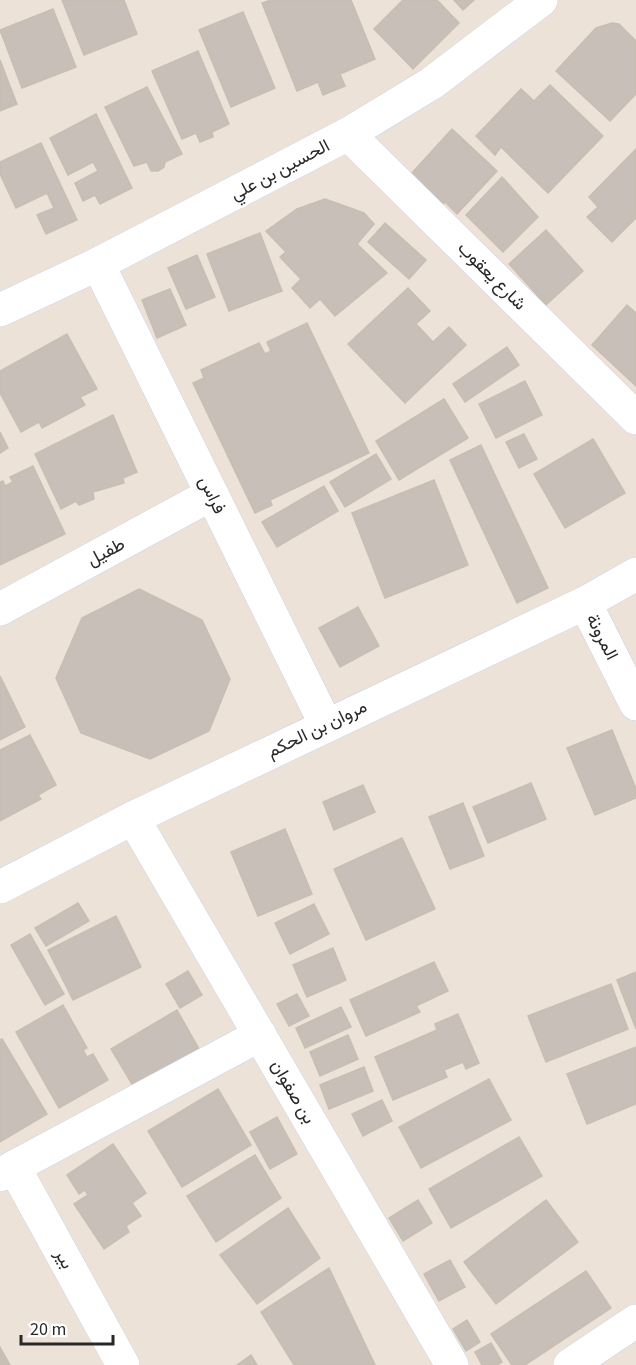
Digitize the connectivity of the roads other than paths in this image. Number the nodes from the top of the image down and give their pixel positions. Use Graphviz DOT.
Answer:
graph roads {
  1 [pos="541,0"];
  2 [pos="348,134"];
  3 [pos="98,264"];
  4 [pos="0,310"];
  5 [pos="636,418"];
  6 [pos="212,494"];
  7 [pos="636,574"];
  8 [pos="585,603"];
  9 [pos="0,609"];
  10 [pos="636,704"];
  11 [pos="326,724"];
  12 [pos="133,818"];
  13 [pos="0,887"];
  14 [pos="260,1035"];
  15 [pos="7,1171"];
  16 [pos="636,1321"];
  17 [pos="123,1365"];
  18 [pos="452,1365"];
  19 [pos="570,1365"];
  1 -- 2 [label="street, الحسين بن علي"];
  2 -- 3 [label="street, الحسين بن علي"];
  2 -- 5 [label="street, شارع يعقوب"];
  3 -- 4 [label="street, الحسين بن علي"];
  3 -- 6 [label="street, فراس"];
  6 -- 9 [label="street, طفيل"];
  6 -- 11 [label="street, فراس"];
  7 -- 8 [label="street, مروان بن الحكم"];
  8 -- 10 [label="street, المرونة"];
  8 -- 11 [label="street, مروان بن الحكم"];
  11 -- 12 [label="street, مروان بن الحكم"];
  12 -- 13 [label="street, مروان بن الحكم"];
  12 -- 14 [label="street, بن صفوان"];
  14 -- 15 [label="street"];
  14 -- 18 [label="street, بن صفوان"];
  15 -- 17 [label="street, بير"];
  16 -- 19 [label="street"];
}
